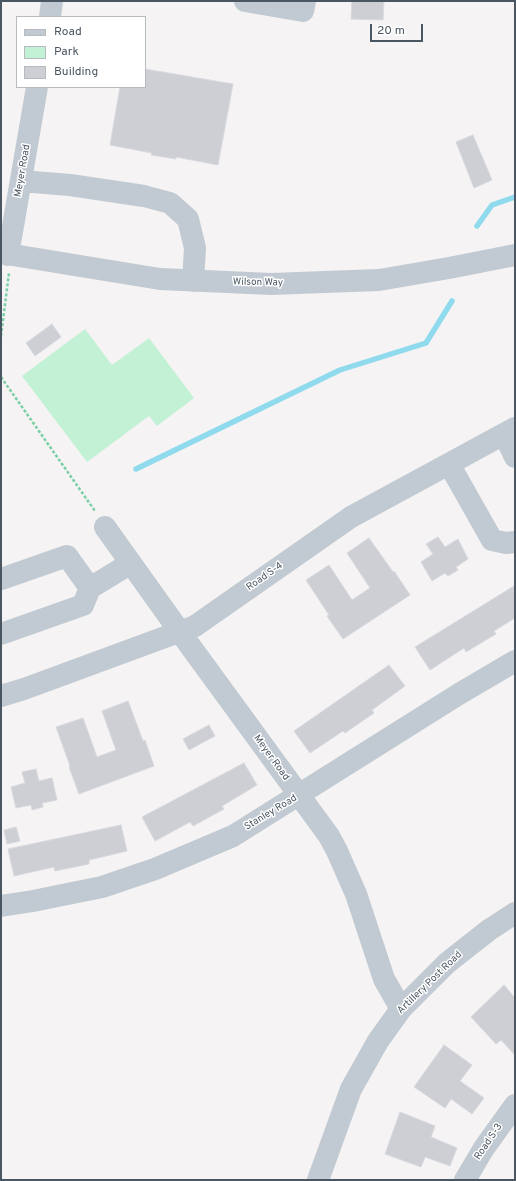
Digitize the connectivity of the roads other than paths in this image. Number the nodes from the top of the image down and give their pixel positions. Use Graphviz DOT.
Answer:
graph roads {
  1 [pos="52,1"];
  2 [pos="245,1"];
  3 [pos="305,1"];
  4 [pos="50,16"];
  5 [pos="37,88"];
  6 [pos="21,181"];
  7 [pos="5,254"];
  8 [pos="515,255"];
  9 [pos="193,281"];
  10 [pos="509,431"];
  11 [pos="515,457"];
  12 [pos="449,464"];
  13 [pos="105,527"];
  14 [pos="515,542"];
  15 [pos="131,563"];
  16 [pos="1,579"];
  17 [pos="90,588"];
  18 [pos="180,632"];
  19 [pos="1,634"];
  20 [pos="515,661"];
  21 [pos="1,696"];
  22 [pos="299,796"];
  23 [pos="1,906"];
  24 [pos="515,913"];
  25 [pos="401,1009"];
  26 [pos="515,1105"];
  27 [pos="318,1180"];
  28 [pos="465,1180"];
  1 -- 4 [label="street"];
  2 -- 3 [label="street"];
  5 -- 6 [label="street, Meyer Road"];
  6 -- 7 [label="street, Meyer Road"];
  6 -- 9 [label="street"];
  7 -- 9 [label="street, Wilson Way"];
  8 -- 9 [label="street, Wilson Way"];
  10 -- 11 [label="street"];
  10 -- 12 [label="street, Road S-4"];
  12 -- 14 [label="street"];
  12 -- 18 [label="street, Road S-4"];
  13 -- 15 [label="street, Meyer Road"];
  15 -- 17 [label="street"];
  15 -- 18 [label="street, Meyer Road"];
  16 -- 17 [label="street"];
  17 -- 19 [label="street"];
  18 -- 21 [label="street, Road S-4"];
  18 -- 22 [label="street, Meyer Road"];
  20 -- 22 [label="street, Stanley Road"];
  22 -- 23 [label="street, Stanley Road"];
  22 -- 25 [label="street, Meyer Road"];
  24 -- 25 [label="street, Artillery Post Road"];
  25 -- 27 [label="street, Artillery Post Road"];
  26 -- 28 [label="street, Road S-3"];
}
